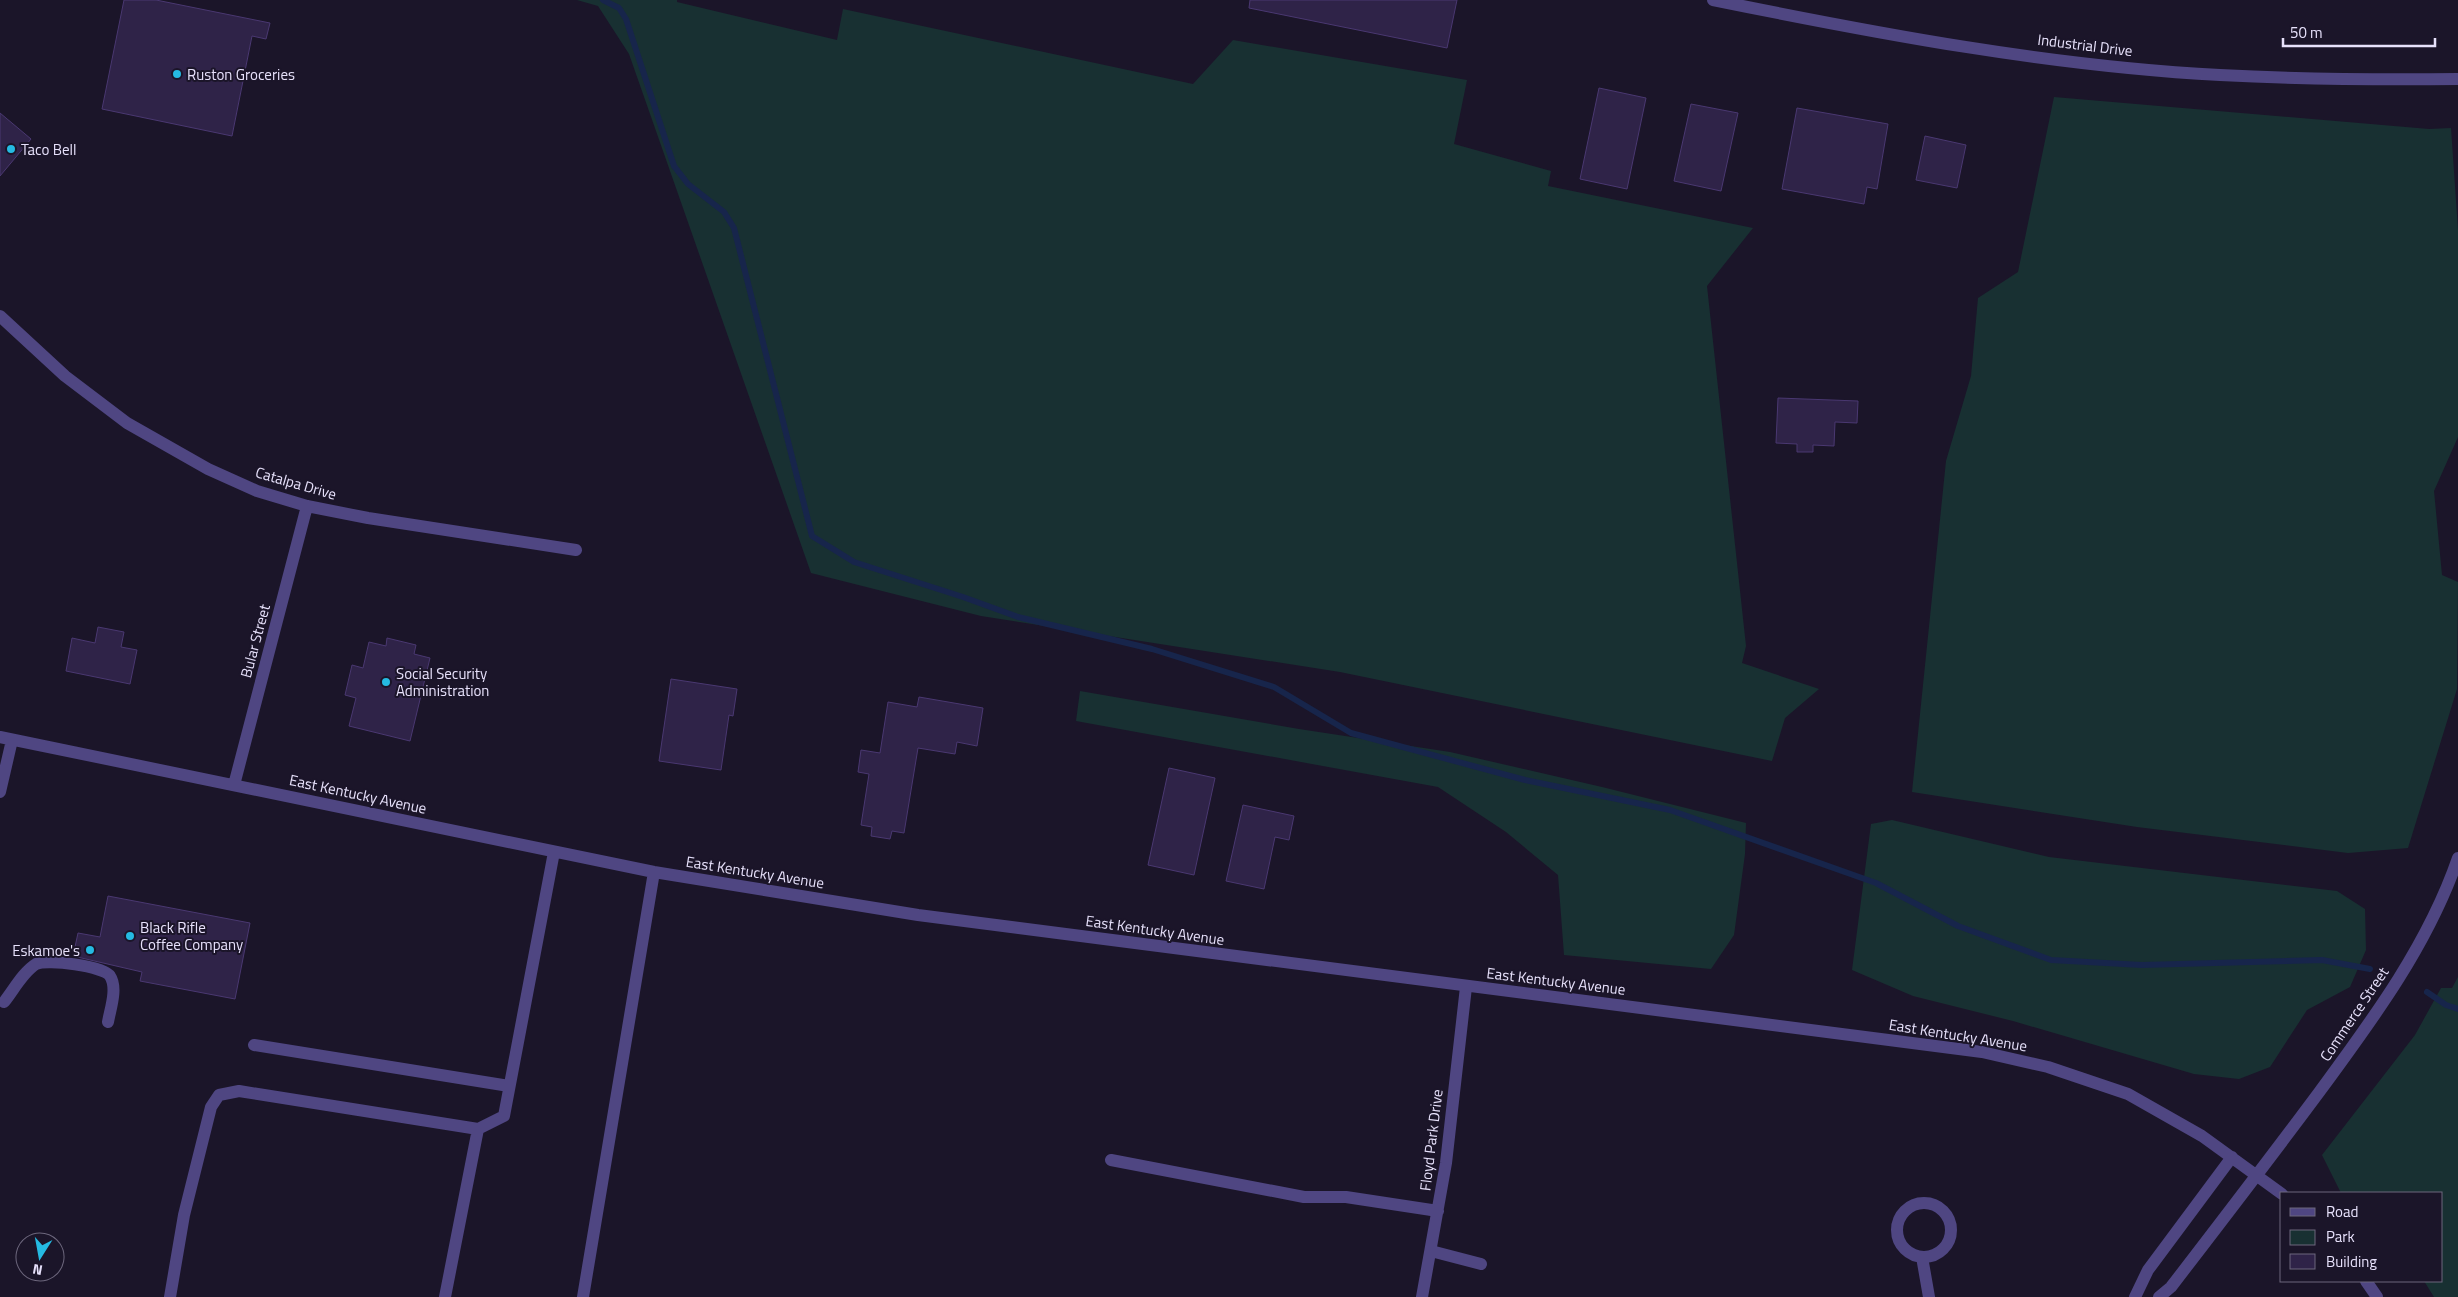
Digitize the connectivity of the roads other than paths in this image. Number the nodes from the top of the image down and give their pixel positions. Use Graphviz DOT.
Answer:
graph roads {
  1 [pos="1713,0"];
  2 [pos="2458,79"];
  3 [pos="2,323"];
  4 [pos="307,506"];
  5 [pos="576,550"];
  6 [pos="6,739"];
  7 [pos="234,785"];
  8 [pos="0,792"];
  9 [pos="554,852"];
  10 [pos="2458,858"];
  11 [pos="654,872"];
  12 [pos="1466,987"];
  13 [pos="4,1002"];
  14 [pos="108,1022"];
  15 [pos="254,1045"];
  16 [pos="510,1086"];
  17 [pos="478,1130"];
  18 [pos="2232,1157"];
  19 [pos="1111,1160"];
  20 [pos="2257,1175"];
  21 [pos="2280,1192"];
  22 [pos="1438,1211"];
  23 [pos="1431,1252"];
  24 [pos="1922,1257"];
  25 [pos="1481,1264"];
  26 [pos="2367,1282"];
  27 [pos="170,1297"];
  28 [pos="445,1297"];
  29 [pos="583,1297"];
  30 [pos="1422,1297"];
  31 [pos="1929,1297"];
  32 [pos="2136,1297"];
  33 [pos="2159,1297"];
  34 [pos="2377,1297"];
  1 -- 2 [label="street, Industrial Drive"];
  3 -- 4 [label="street, Catalpa Drive"];
  4 -- 5 [label="street, Catalpa Drive"];
  4 -- 7 [label="street, Bular Street"];
  6 -- 7 [label="street, East Kentucky Avenue"];
  6 -- 8 [label="street"];
  7 -- 9 [label="street, East Kentucky Avenue"];
  9 -- 11 [label="street, East Kentucky Avenue"];
  9 -- 16 [label="street"];
  10 -- 20 [label="street, Commerce Street"];
  11 -- 12 [label="street, East Kentucky Avenue"];
  11 -- 29 [label="street"];
  12 -- 18 [label="street, East Kentucky Avenue"];
  12 -- 22 [label="street, Floyd Park Drive"];
  13 -- 14 [label="street"];
  15 -- 16 [label="street"];
  16 -- 17 [label="street"];
  17 -- 27 [label="street"];
  17 -- 28 [label="street"];
  18 -- 20 [label="street, East Kentucky Avenue"];
  18 -- 32 [label="street"];
  19 -- 22 [label="street"];
  20 -- 21 [label="street, East Kentucky Avenue"];
  20 -- 33 [label="street, Commerce Street"];
  22 -- 23 [label="street, Floyd Park Drive"];
  23 -- 25 [label="street"];
  23 -- 30 [label="street, Floyd Park Drive"];
  24 -- 24 [label="street"];
  24 -- 31 [label="street"];
  26 -- 34 [label="street"];
}
